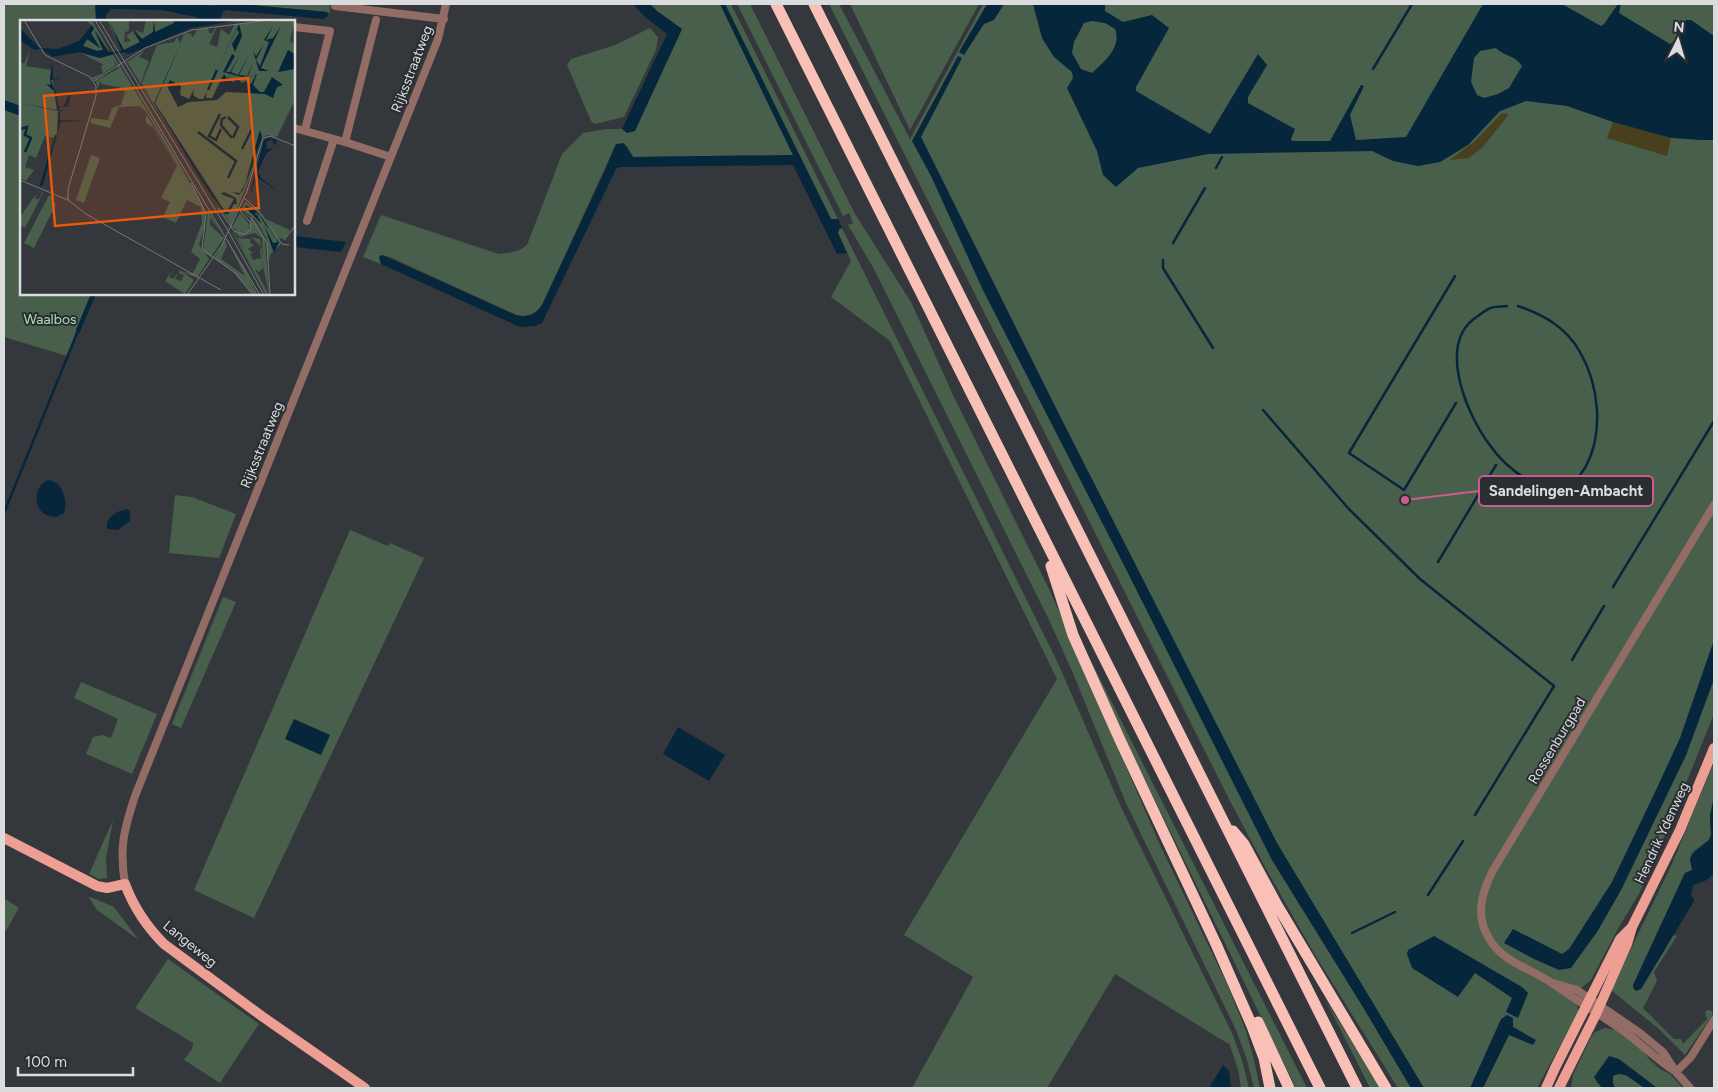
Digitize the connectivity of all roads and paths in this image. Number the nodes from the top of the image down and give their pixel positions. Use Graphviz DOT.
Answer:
graph roads {
  1 [pos="335,4"];
  2 [pos="446,4"];
  3 [pos="776,4"];
  4 [pos="814,4"];
  5 [pos="444,19"];
  6 [pos="376,20"];
  7 [pos="295,26"];
  8 [pos="295,128"];
  9 [pos="305,130"];
  10 [pos="334,138"];
  11 [pos="345,142"];
  12 [pos="391,157"];
  13 [pos="307,221"];
  14 [pos="1714,505"];
  15 [pos="1039,529"];
  16 [pos="1714,748"];
  17 [pos="1223,820"];
  18 [pos="4,838"];
  19 [pos="125,884"];
  20 [pos="1632,927"];
  21 [pos="1216,944"];
  22 [pos="1588,1002"];
  23 [pos="1598,1009"];
  24 [pos="1714,1020"];
  25 [pos="1676,1072"];
  26 [pos="365,1088"];
  27 [pos="1270,1088"];
  28 [pos="1290,1088"];
  29 [pos="1320,1088"];
  30 [pos="1357,1088"];
  31 [pos="1386,1088"];
  32 [pos="1546,1088"];
  33 [pos="1559,1088"];
  34 [pos="1690,1088"];
  1 -- 5 [label="street, Rijksstraatweg"];
  2 -- 5 [label="street, Rijksstraatweg"];
  3 -- 15 [label="highway"];
  4 -- 17 [label="highway"];
  5 -- 12 [label="street, Rijksstraatweg"];
  6 -- 11 [label="street"];
  7 -- 9 [label="street"];
  8 -- 9 [label="street"];
  9 -- 10 [label="street"];
  10 -- 11 [label="street"];
  10 -- 13 [label="street"];
  11 -- 12 [label="street"];
  12 -- 19 [label="street, Rijksstraatweg"];
  14 -- 22 [label="street, Rossenburgpad"];
  15 -- 21 [label="highway"];
  15 -- 29 [label="highway"];
  16 -- 20 [label="main road, Hendrik Ydenweg"];
  17 -- 30 [label="highway"];
  17 -- 31 [label="highway"];
  18 -- 19 [label="main road"];
  19 -- 26 [label="main road, Langeweg"];
  20 -- 22 [label="main road, Hendrik Ydenweg"];
  20 -- 23 [label="main road, Hendrik Ydenweg"];
  21 -- 27 [label="highway"];
  21 -- 28 [label="highway"];
  22 -- 23 [label="street, Rossenburgpad"];
  22 -- 32 [label="main road, Hendrik Ydenweg"];
  23 -- 25 [label="street, Rossenburgpad"];
  23 -- 33 [label="main road, Hendrik Ydenweg"];
  24 -- 25 [label="street"];
  25 -- 34 [label="street, Rossenburgpad"];
}
